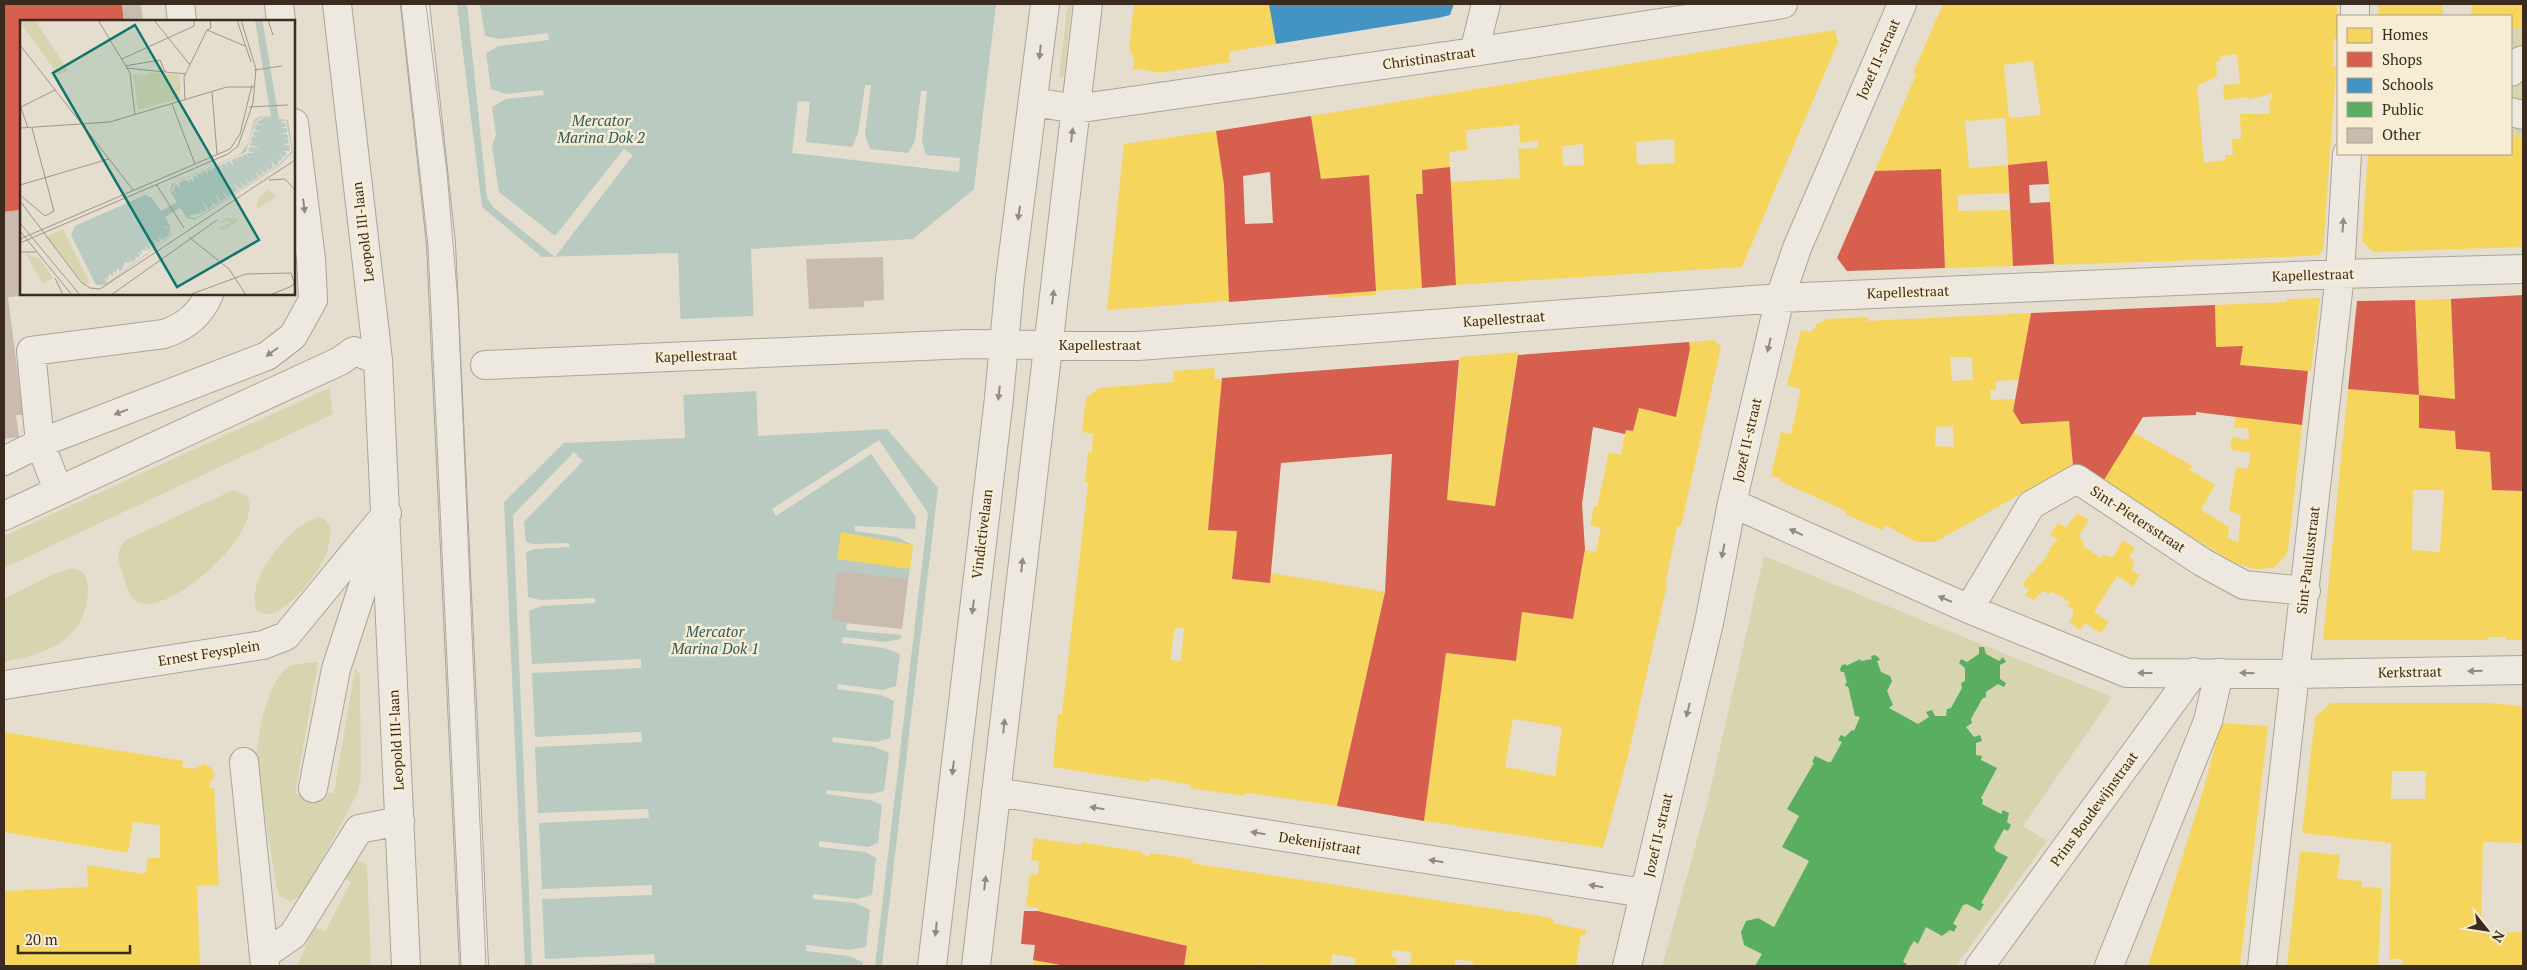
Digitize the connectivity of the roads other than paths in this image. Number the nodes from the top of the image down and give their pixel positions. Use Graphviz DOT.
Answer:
graph roads {
  1 [pos="180,4"];
  2 [pos="279,4"];
  3 [pos="337,4"];
  4 [pos="415,4"];
  5 [pos="1046,4"];
  6 [pos="1088,4"];
  7 [pos="1486,4"];
  8 [pos="1783,4"];
  9 [pos="1902,4"];
  10 [pos="182,20"];
  11 [pos="281,20"];
  12 [pos="1474,52"];
  13 [pos="1035,102"];
  14 [pos="1075,109"];
  15 [pos="295,131"];
  16 [pos="2347,155"];
  17 [pos="2523,269"];
  18 [pos="2340,274"];
  19 [pos="209,295"];
  20 [pos="1780,298"];
  21 [pos="1004,345"];
  22 [pos="1047,345"];
  23 [pos="378,360"];
  24 [pos="485,365"];
  25 [pos="40,444"];
  26 [pos="4,461"];
  27 [pos="58,490"];
  28 [pos="1732,503"];
  29 [pos="387,513"];
  30 [pos="4,516"];
  31 [pos="2306,591"];
  32 [pos="1969,609"];
  33 [pos="2523,670"];
  34 [pos="2207,673"];
  35 [pos="2296,674"];
  36 [pos="4,685"];
  37 [pos="244,762"];
  38 [pos="313,788"];
  39 [pos="996,792"];
  40 [pos="400,821"];
  41 [pos="1644,893"];
  42 [pos="264,960"];
  43 [pos="406,966"];
  44 [pos="474,966"];
  45 [pos="932,966"];
  46 [pos="976,966"];
  47 [pos="1627,966"];
  48 [pos="1980,966"];
  49 [pos="2109,966"];
  50 [pos="2262,966"];
  1 -- 10 [label="street"];
  2 -- 11 [label="street"];
  3 -- 23 [label="street, Leopold III-laan"];
  4 -- 44 [label="street"];
  5 -- 13 [label="street, Vindictivelaan, one-way"];
  6 -- 14 [label="street"];
  7 -- 12 [label="street"];
  8 -- 12 [label="street, Christinastraat"];
  9 -- 20 [label="street, Jozef II-straat"];
  12 -- 14 [label="street, Christinastraat"];
  13 -- 14 [label="street"];
  13 -- 21 [label="street, Vindictivelaan, one-way"];
  22 -- 14 [label="street, one-way"];
  15 -- 25 [label="street, one-way"];
  18 -- 16 [label="street, Sint-Paulusstraat, one-way"];
  17 -- 18 [label="street, Kapellestraat"];
  18 -- 20 [label="street, Kapellestraat"];
  18 -- 31 [label="street, Sint-Paulusstraat"];
  19 -- 25 [label="street"];
  20 -- 22 [label="street, Kapellestraat"];
  20 -- 28 [label="street, Jozef II-straat, one-way"];
  21 -- 22 [label="street, Kapellestraat"];
  21 -- 24 [label="street, Kapellestraat"];
  21 -- 45 [label="street, Vindictivelaan, one-way"];
  39 -- 22 [label="street, one-way"];
  23 -- 27 [label="street"];
  23 -- 29 [label="street, Leopold III-laan"];
  25 -- 26 [label="street"];
  25 -- 27 [label="street"];
  27 -- 30 [label="street"];
  32 -- 28 [label="street, one-way"];
  28 -- 41 [label="street, Jozef II-straat, one-way"];
  29 -- 36 [label="street, Ernest Feysplein"];
  29 -- 38 [label="street"];
  29 -- 40 [label="street, Leopold III-laan"];
  31 -- 32 [label="street, Sint-Pietersstraat"];
  31 -- 35 [label="street, Sint-Paulusstraat"];
  34 -- 32 [label="street, one-way"];
  33 -- 35 [label="street, Kerkstraat, one-way"];
  35 -- 34 [label="street, one-way"];
  34 -- 48 [label="street, Prins Boudewijnstraat"];
  34 -- 49 [label="street"];
  35 -- 50 [label="street, Sint-Paulusstraat"];
  37 -- 42 [label="street"];
  41 -- 39 [label="street, Dekenijstraat, one-way"];
  46 -- 39 [label="street, one-way"];
  40 -- 42 [label="street"];
  40 -- 43 [label="street, Leopold III-laan"];
  41 -- 47 [label="street, Jozef II-straat"];
}
